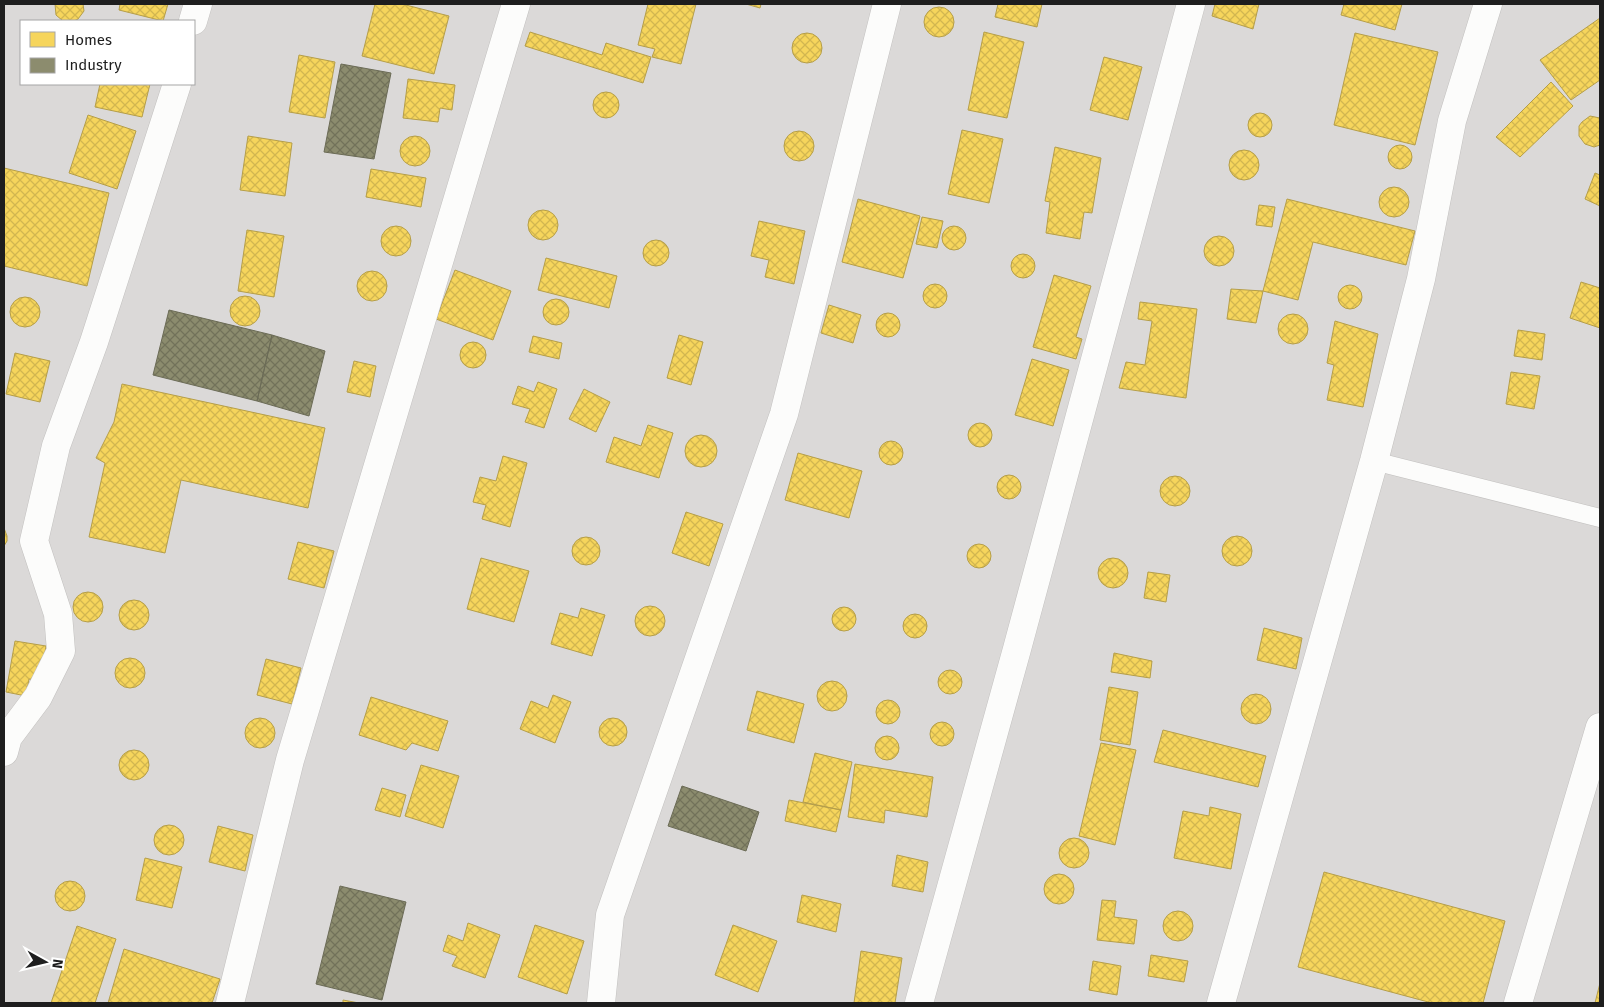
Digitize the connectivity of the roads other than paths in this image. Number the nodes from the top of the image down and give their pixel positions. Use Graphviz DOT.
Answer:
graph roads {
  1 [pos="198,4"];
  2 [pos="516,4"];
  3 [pos="887,4"];
  4 [pos="1191,4"];
  5 [pos="1488,4"];
  6 [pos="193,20"];
  7 [pos="177,85"];
  8 [pos="1374,462"];
  9 [pos="1600,518"];
  10 [pos="1600,726"];
  11 [pos="4,752"];
  12 [pos="230,1003"];
  13 [pos="602,1003"];
  14 [pos="919,1003"];
  15 [pos="1222,1003"];
  16 [pos="1518,1003"];
  1 -- 6 [label="street"];
  2 -- 12 [label="street"];
  3 -- 13 [label="street"];
  4 -- 14 [label="street"];
  5 -- 8 [label="street"];
  7 -- 11 [label="street"];
  8 -- 9 [label="lane"];
  8 -- 15 [label="street"];
  10 -- 16 [label="street"];
}
